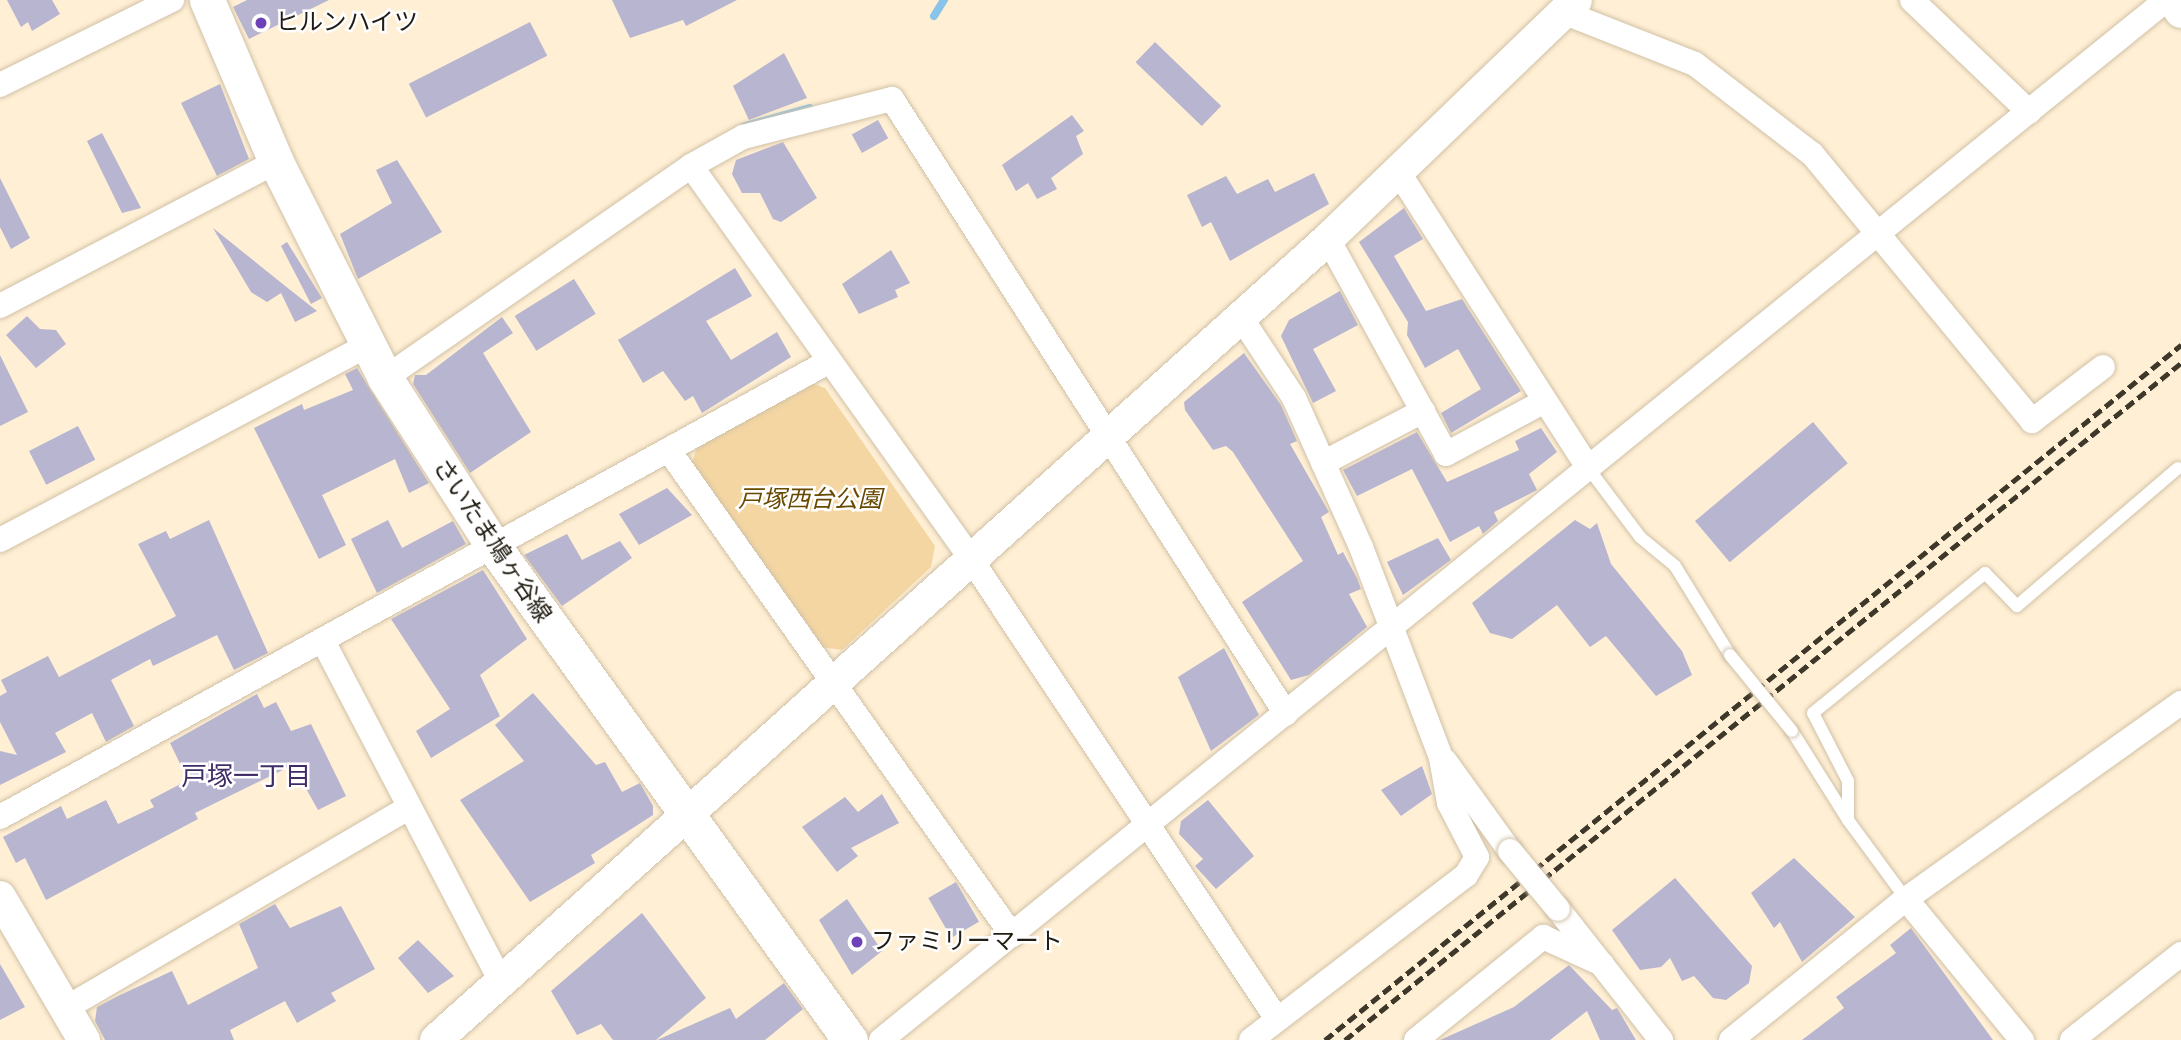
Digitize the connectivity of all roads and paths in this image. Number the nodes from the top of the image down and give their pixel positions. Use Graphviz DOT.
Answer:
graph roads {
  1 [pos="172,0"];
  2 [pos="207,0"];
  3 [pos="1912,0"];
  4 [pos="2166,0"];
  5 [pos="2172,0"];
  6 [pos="1572,7"];
  7 [pos="2181,12"];
  8 [pos="0,85"];
  9 [pos="2029,112"];
  10 [pos="276,162"];
  11 [pos="691,166"];
  12 [pos="1399,173"];
  13 [pos="1880,233"];
  14 [pos="1328,239"];
  15 [pos="0,306"];
  16 [pos="1240,316"];
  17 [pos="367,346"];
  18 [pos="828,362"];
  19 [pos="2103,367"];
  20 [pos="385,379"];
  21 [pos="1543,402"];
  22 [pos="1423,411"];
  23 [pos="1107,434"];
  24 [pos="670,452"];
  25 [pos="1323,463"];
  26 [pos="1589,468"];
  27 [pos="2178,468"];
  28 [pos="0,540"];
  29 [pos="494,547"];
  30 [pos="971,559"];
  31 [pos="1391,628"];
  32 [pos="324,643"];
  33 [pos="831,687"];
  34 [pos="2181,703"];
  35 [pos="1286,714"];
  36 [pos="1441,758"];
  37 [pos="408,808"];
  38 [pos="682,815"];
  39 [pos="0,817"];
  40 [pos="1848,820"];
  41 [pos="1151,826"];
  42 [pos="0,897"];
  43 [pos="1906,899"];
  44 [pos="1012,935"];
  45 [pos="2181,954"];
  46 [pos="1602,964"];
  47 [pos="501,982"];
  48 [pos="66,1008"];
  49 [pos="1277,1019"];
  50 [pos="1758,1032"];
  51 [pos="84,1040"];
  52 [pos="436,1040"];
  53 [pos="850,1040"];
  54 [pos="881,1040"];
  55 [pos="1251,1040"];
  56 [pos="1416,1040"];
  57 [pos="1661,1040"];
  58 [pos="1731,1040"];
  59 [pos="2022,1040"];
  60 [pos="2072,1040"];
  1 -- 8 [label="street"];
  2 -- 10 [label="main road, さいたま鳩ヶ谷線"];
  3 -- 9 [label="street"];
  4 -- 9 [label="street"];
  5 -- 7 [label="street"];
  6 -- 12 [label="street"];
  6 -- 13 [label="street"];
  9 -- 13 [label="street"];
  10 -- 15 [label="street"];
  10 -- 17 [label="main road, さいたま鳩ヶ谷線"];
  11 -- 18 [label="street"];
  11 -- 20 [label="street"];
  11 -- 23 [label="street"];
  12 -- 14 [label="street"];
  12 -- 21 [label="street"];
  13 -- 19 [label="street"];
  13 -- 26 [label="street"];
  14 -- 16 [label="street"];
  14 -- 22 [label="street"];
  16 -- 23 [label="street"];
  16 -- 25 [label="street"];
  17 -- 20 [label="main road, さいたま鳩ヶ谷線"];
  17 -- 28 [label="street"];
  18 -- 24 [label="street"];
  18 -- 30 [label="street"];
  20 -- 29 [label="main road, さいたま鳩ヶ谷線"];
  21 -- 22 [label="street"];
  21 -- 26 [label="street"];
  22 -- 25 [label="street"];
  23 -- 30 [label="street"];
  23 -- 35 [label="street"];
  24 -- 29 [label="street"];
  24 -- 33 [label="street"];
  25 -- 31 [label="street"];
  26 -- 31 [label="street"];
  26 -- 40 [label="lane, bridge"];
  27 -- 40 [label="lane"];
  29 -- 32 [label="street"];
  29 -- 38 [label="main road, さいたま鳩ヶ谷線"];
  30 -- 33 [label="street"];
  30 -- 41 [label="street"];
  31 -- 35 [label="street"];
  31 -- 36 [label="street"];
  32 -- 37 [label="street"];
  32 -- 39 [label="street"];
  33 -- 38 [label="street"];
  33 -- 44 [label="street"];
  34 -- 43 [label="street"];
  35 -- 41 [label="street"];
  36 -- 46 [label="street, bridge"];
  36 -- 49 [label="street"];
  37 -- 47 [label="street"];
  37 -- 48 [label="street"];
  38 -- 47 [label="street"];
  38 -- 53 [label="main road, さいたま鳩ヶ谷線"];
  40 -- 43 [label="lane"];
  41 -- 44 [label="street"];
  41 -- 49 [label="street"];
  42 -- 48 [label="street"];
  43 -- 50 [label="street"];
  43 -- 59 [label="street"];
  44 -- 54 [label="street"];
  45 -- 60 [label="street"];
  46 -- 56 [label="street"];
  46 -- 57 [label="street"];
  47 -- 52 [label="street"];
  48 -- 51 [label="street"];
  49 -- 55 [label="street"];
  50 -- 58 [label="street"];
}
